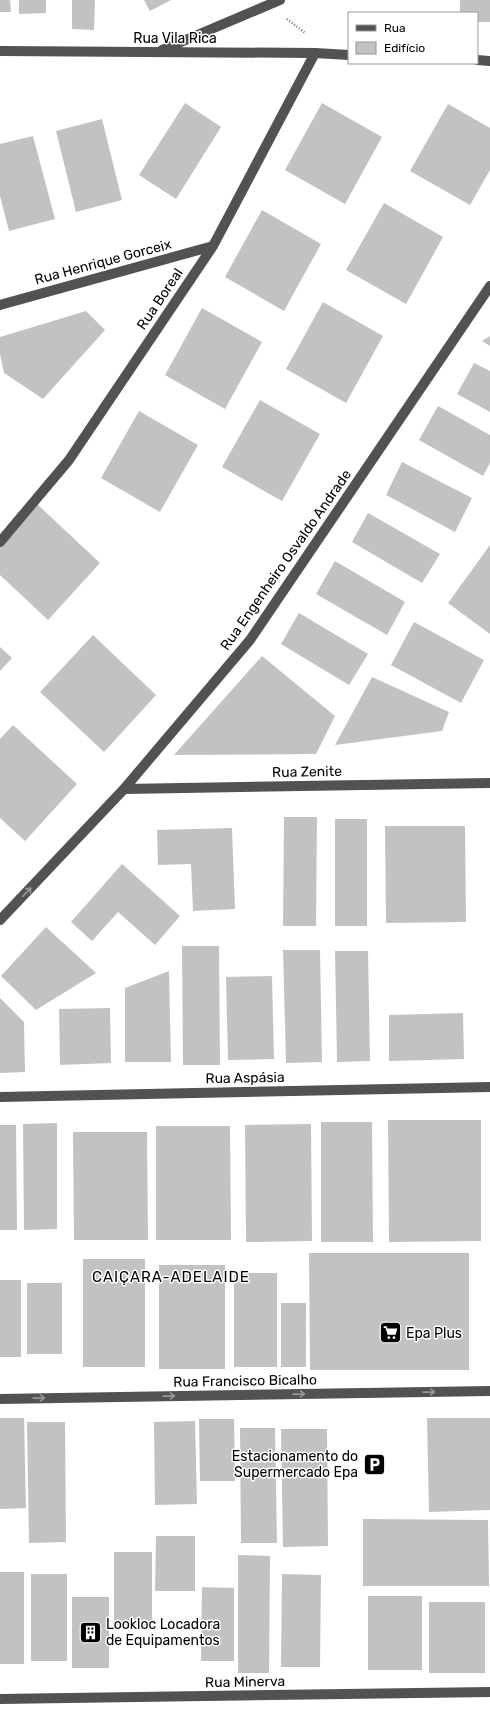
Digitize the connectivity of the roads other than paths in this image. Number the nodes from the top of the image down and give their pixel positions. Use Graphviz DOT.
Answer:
graph roads {
  1 [pos="280,0"];
  2 [pos="0,51"];
  3 [pos="159,52"];
  4 [pos="315,53"];
  5 [pos="348,55"];
  6 [pos="478,60"];
  7 [pos="490,60"];
  8 [pos="213,246"];
  9 [pos="490,286"];
  10 [pos="0,305"];
  11 [pos="0,542"];
  12 [pos="490,783"];
  13 [pos="124,789"];
  14 [pos="0,920"];
  15 [pos="490,1087"];
  16 [pos="0,1097"];
  17 [pos="490,1391"];
  18 [pos="0,1399"];
  19 [pos="490,1692"];
  20 [pos="0,1700"];
  1 -- 3 [label="street"];
  2 -- 3 [label="street, Rua Vila Rica"];
  3 -- 4 [label="street, Rua Vila Rica"];
  4 -- 5 [label="street, Rua Vila Rica"];
  4 -- 8 [label="street, Rua Boreal"];
  6 -- 7 [label="street"];
  8 -- 10 [label="street, Rua Henrique Gorceix"];
  8 -- 11 [label="street, Rua Boreal"];
  9 -- 13 [label="street, Rua Engenheiro Osvaldo Andrade"];
  12 -- 13 [label="street, Rua Zenite"];
  14 -- 13 [label="street, Rua Engenheiro Osvaldo Andrade, one-way"];
  15 -- 16 [label="street, Rua Aspásia"];
  18 -- 17 [label="street, Rua Francisco Bicalho, one-way"];
  19 -- 20 [label="street, Rua Minerva"];
}
